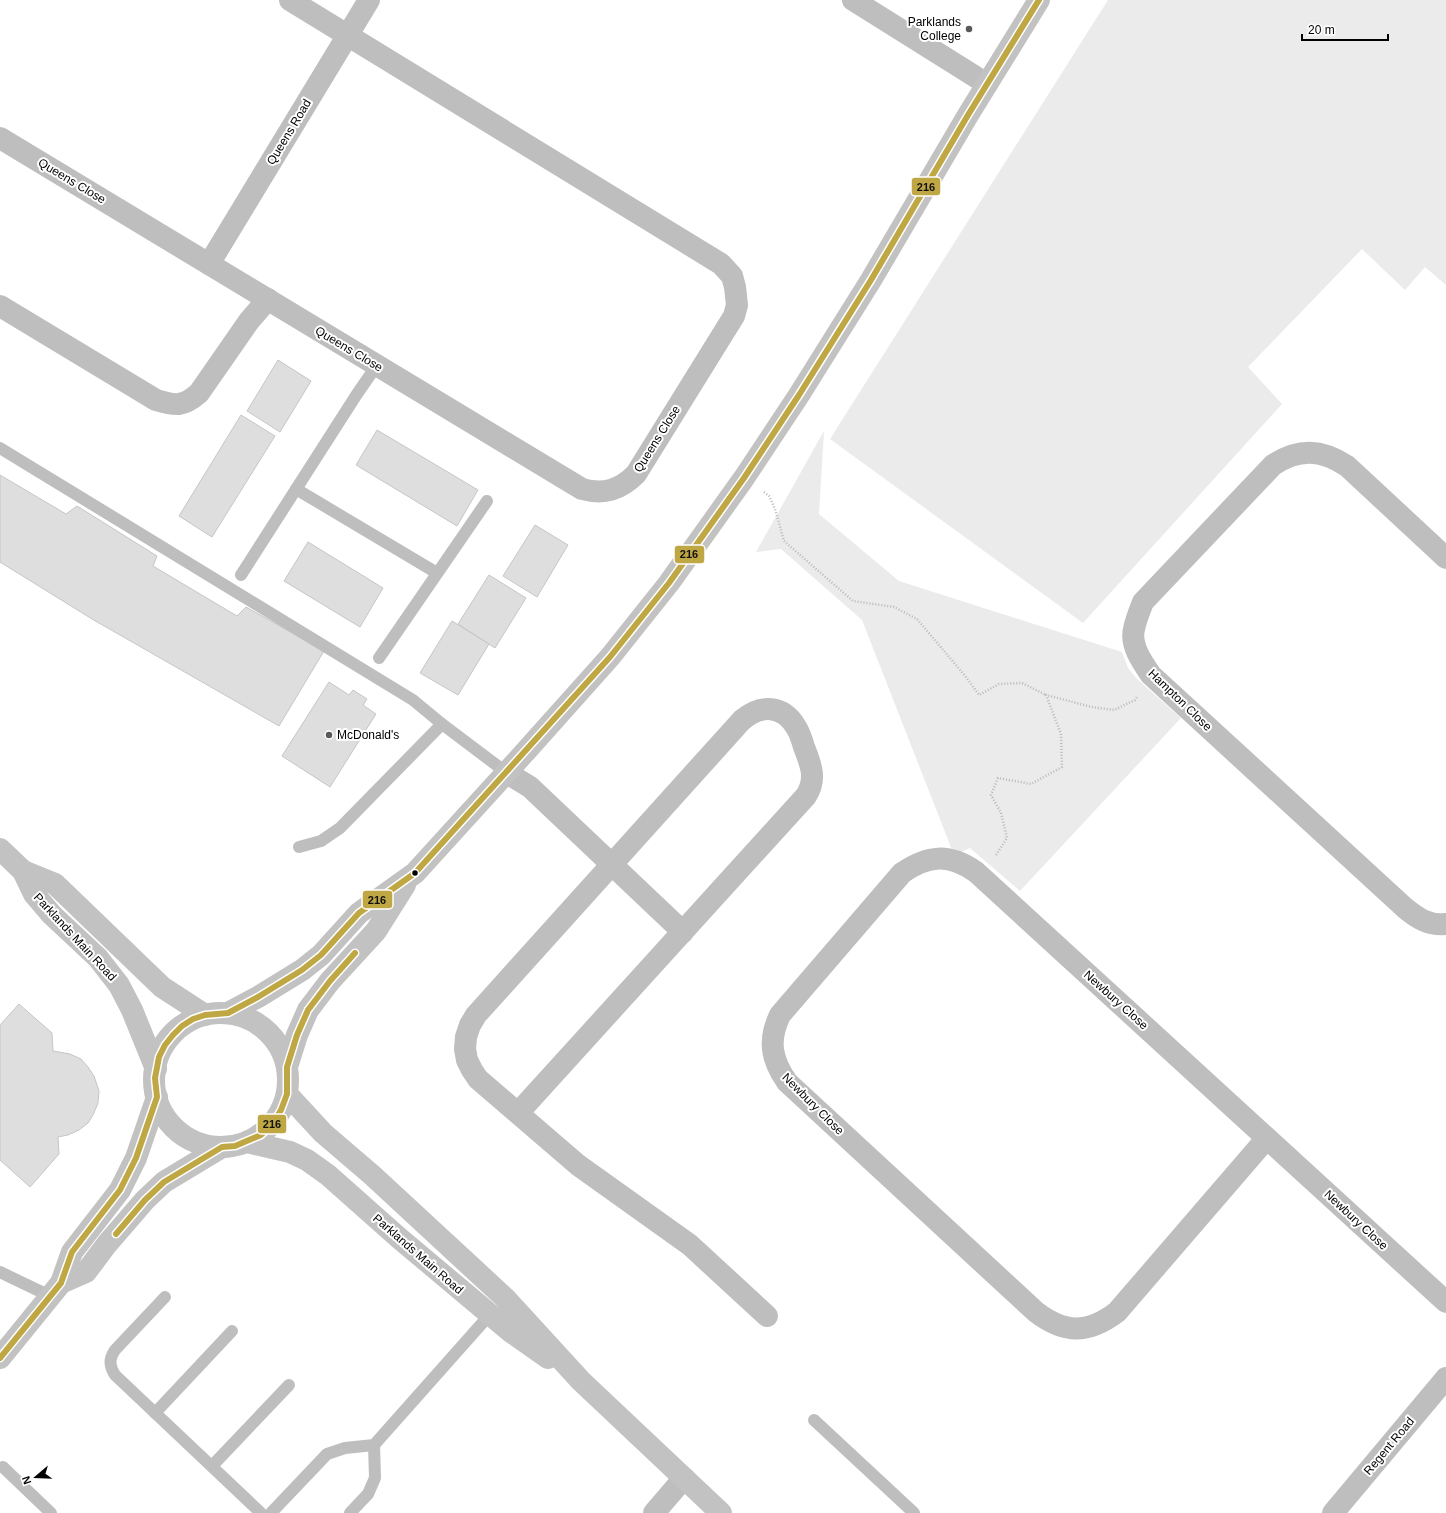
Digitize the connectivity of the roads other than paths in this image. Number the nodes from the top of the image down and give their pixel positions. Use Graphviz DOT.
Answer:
graph roads {
  1 [pos="290,0"];
  2 [pos="369,0"];
  3 [pos="853,0"];
  4 [pos="1039,0"];
  5 [pos="348,35"];
  6 [pos="987,84"];
  7 [pos="0,138"];
  8 [pos="209,264"];
  9 [pos="268,299"];
  10 [pos="0,306"];
  11 [pos="377,365"];
  12 [pos="0,448"];
  13 [pos="296,489"];
  14 [pos="487,501"];
  15 [pos="1446,558"];
  16 [pos="437,573"];
  17 [pos="241,574"];
  18 [pos="379,658"];
  19 [pos="442,724"];
  20 [pos="507,773"];
  21 [pos="299,847"];
  22 [pos="0,849"];
  23 [pos="612,864"];
  24 [pos="23,871"];
  25 [pos="410,877"];
  26 [pos="1446,924"];
  27 [pos="683,932"];
  28 [pos="228,1013"];
  29 [pos="205,1015"];
  30 [pos="287,1067"];
  31 [pos="156,1069"];
  32 [pos="287,1094"];
  33 [pos="157,1097"];
  34 [pos="518,1113"];
  35 [pos="1267,1138"];
  36 [pos="247,1142"];
  37 [pos="222,1147"];
  38 [pos="0,1272"];
  39 [pos="55,1290"];
  40 [pos="165,1297"];
  41 [pos="505,1298"];
  42 [pos="1446,1302"];
  43 [pos="490,1315"];
  44 [pos="767,1316"];
  45 [pos="232,1331"];
  46 [pos="0,1358"];
  47 [pos="1446,1378"];
  48 [pos="581,1381"];
  49 [pos="289,1385"];
  50 [pos="156,1413"];
  51 [pos="814,1420"];
  52 [pos="374,1445"];
  53 [pos="212,1466"];
  54 [pos="3,1467"];
  55 [pos="684,1478"];
  56 [pos="51,1513"];
  57 [pos="261,1513"];
  58 [pos="271,1513"];
  59 [pos="350,1513"];
  60 [pos="654,1513"];
  61 [pos="721,1513"];
  62 [pos="914,1513"];
  63 [pos="1333,1513"];
  1 -- 5 [label="street, Queens Close"];
  2 -- 5 [label="street, Queens Road"];
  3 -- 6 [label="street"];
  4 -- 6 [label="street"];
  5 -- 8 [label="street, Queens Road"];
  5 -- 11 [label="street, Queens Close"];
  6 -- 20 [label="street"];
  7 -- 8 [label="street, Queens Close"];
  8 -- 9 [label="street, Queens Close"];
  9 -- 10 [label="street"];
  9 -- 11 [label="street, Queens Close"];
  11 -- 13 [label="lane"];
  12 -- 19 [label="lane"];
  13 -- 16 [label="lane"];
  13 -- 17 [label="lane"];
  14 -- 16 [label="lane"];
  15 -- 26 [label="street, Hampton Close"];
  16 -- 18 [label="lane"];
  19 -- 20 [label="lane"];
  19 -- 21 [label="lane"];
  20 -- 23 [label="street"];
  20 -- 25 [label="street"];
  22 -- 24 [label="street, Parklands Main Road"];
  23 -- 27 [label="street"];
  23 -- 27 [label="street"];
  23 -- 34 [label="street"];
  24 -- 29 [label="street, Parklands Main Road"];
  24 -- 31 [label="street, Parklands Main Road"];
  25 -- 28 [label="street"];
  25 -- 30 [label="street"];
  27 -- 34 [label="street"];
  28 -- 29 [label="street"];
  28 -- 30 [label="street"];
  29 -- 31 [label="street"];
  30 -- 32 [label="street"];
  31 -- 33 [label="street"];
  32 -- 36 [label="street"];
  32 -- 41 [label="street, Parklands Main Road"];
  33 -- 37 [label="street"];
  33 -- 39 [label="street"];
  34 -- 44 [label="street"];
  35 -- 35 [label="street, Newbury Close"];
  35 -- 42 [label="street, Newbury Close"];
  36 -- 37 [label="street"];
  36 -- 43 [label="street, Parklands Main Road"];
  37 -- 39 [label="street"];
  38 -- 39 [label="lane"];
  39 -- 46 [label="street"];
  40 -- 50 [label="lane"];
  41 -- 43 [label="lane"];
  41 -- 48 [label="street, Parklands Main Road"];
  43 -- 48 [label="street, Parklands Main Road"];
  43 -- 52 [label="lane"];
  45 -- 50 [label="lane"];
  47 -- 63 [label="street, Regent Road"];
  48 -- 55 [label="street, Parklands Main Road"];
  49 -- 53 [label="lane"];
  50 -- 53 [label="lane"];
  51 -- 62 [label="lane"];
  52 -- 58 [label="lane"];
  52 -- 59 [label="lane"];
  53 -- 57 [label="lane"];
  54 -- 56 [label="lane"];
  55 -- 60 [label="street"];
  55 -- 61 [label="street, Parklands Main Road"];
}
